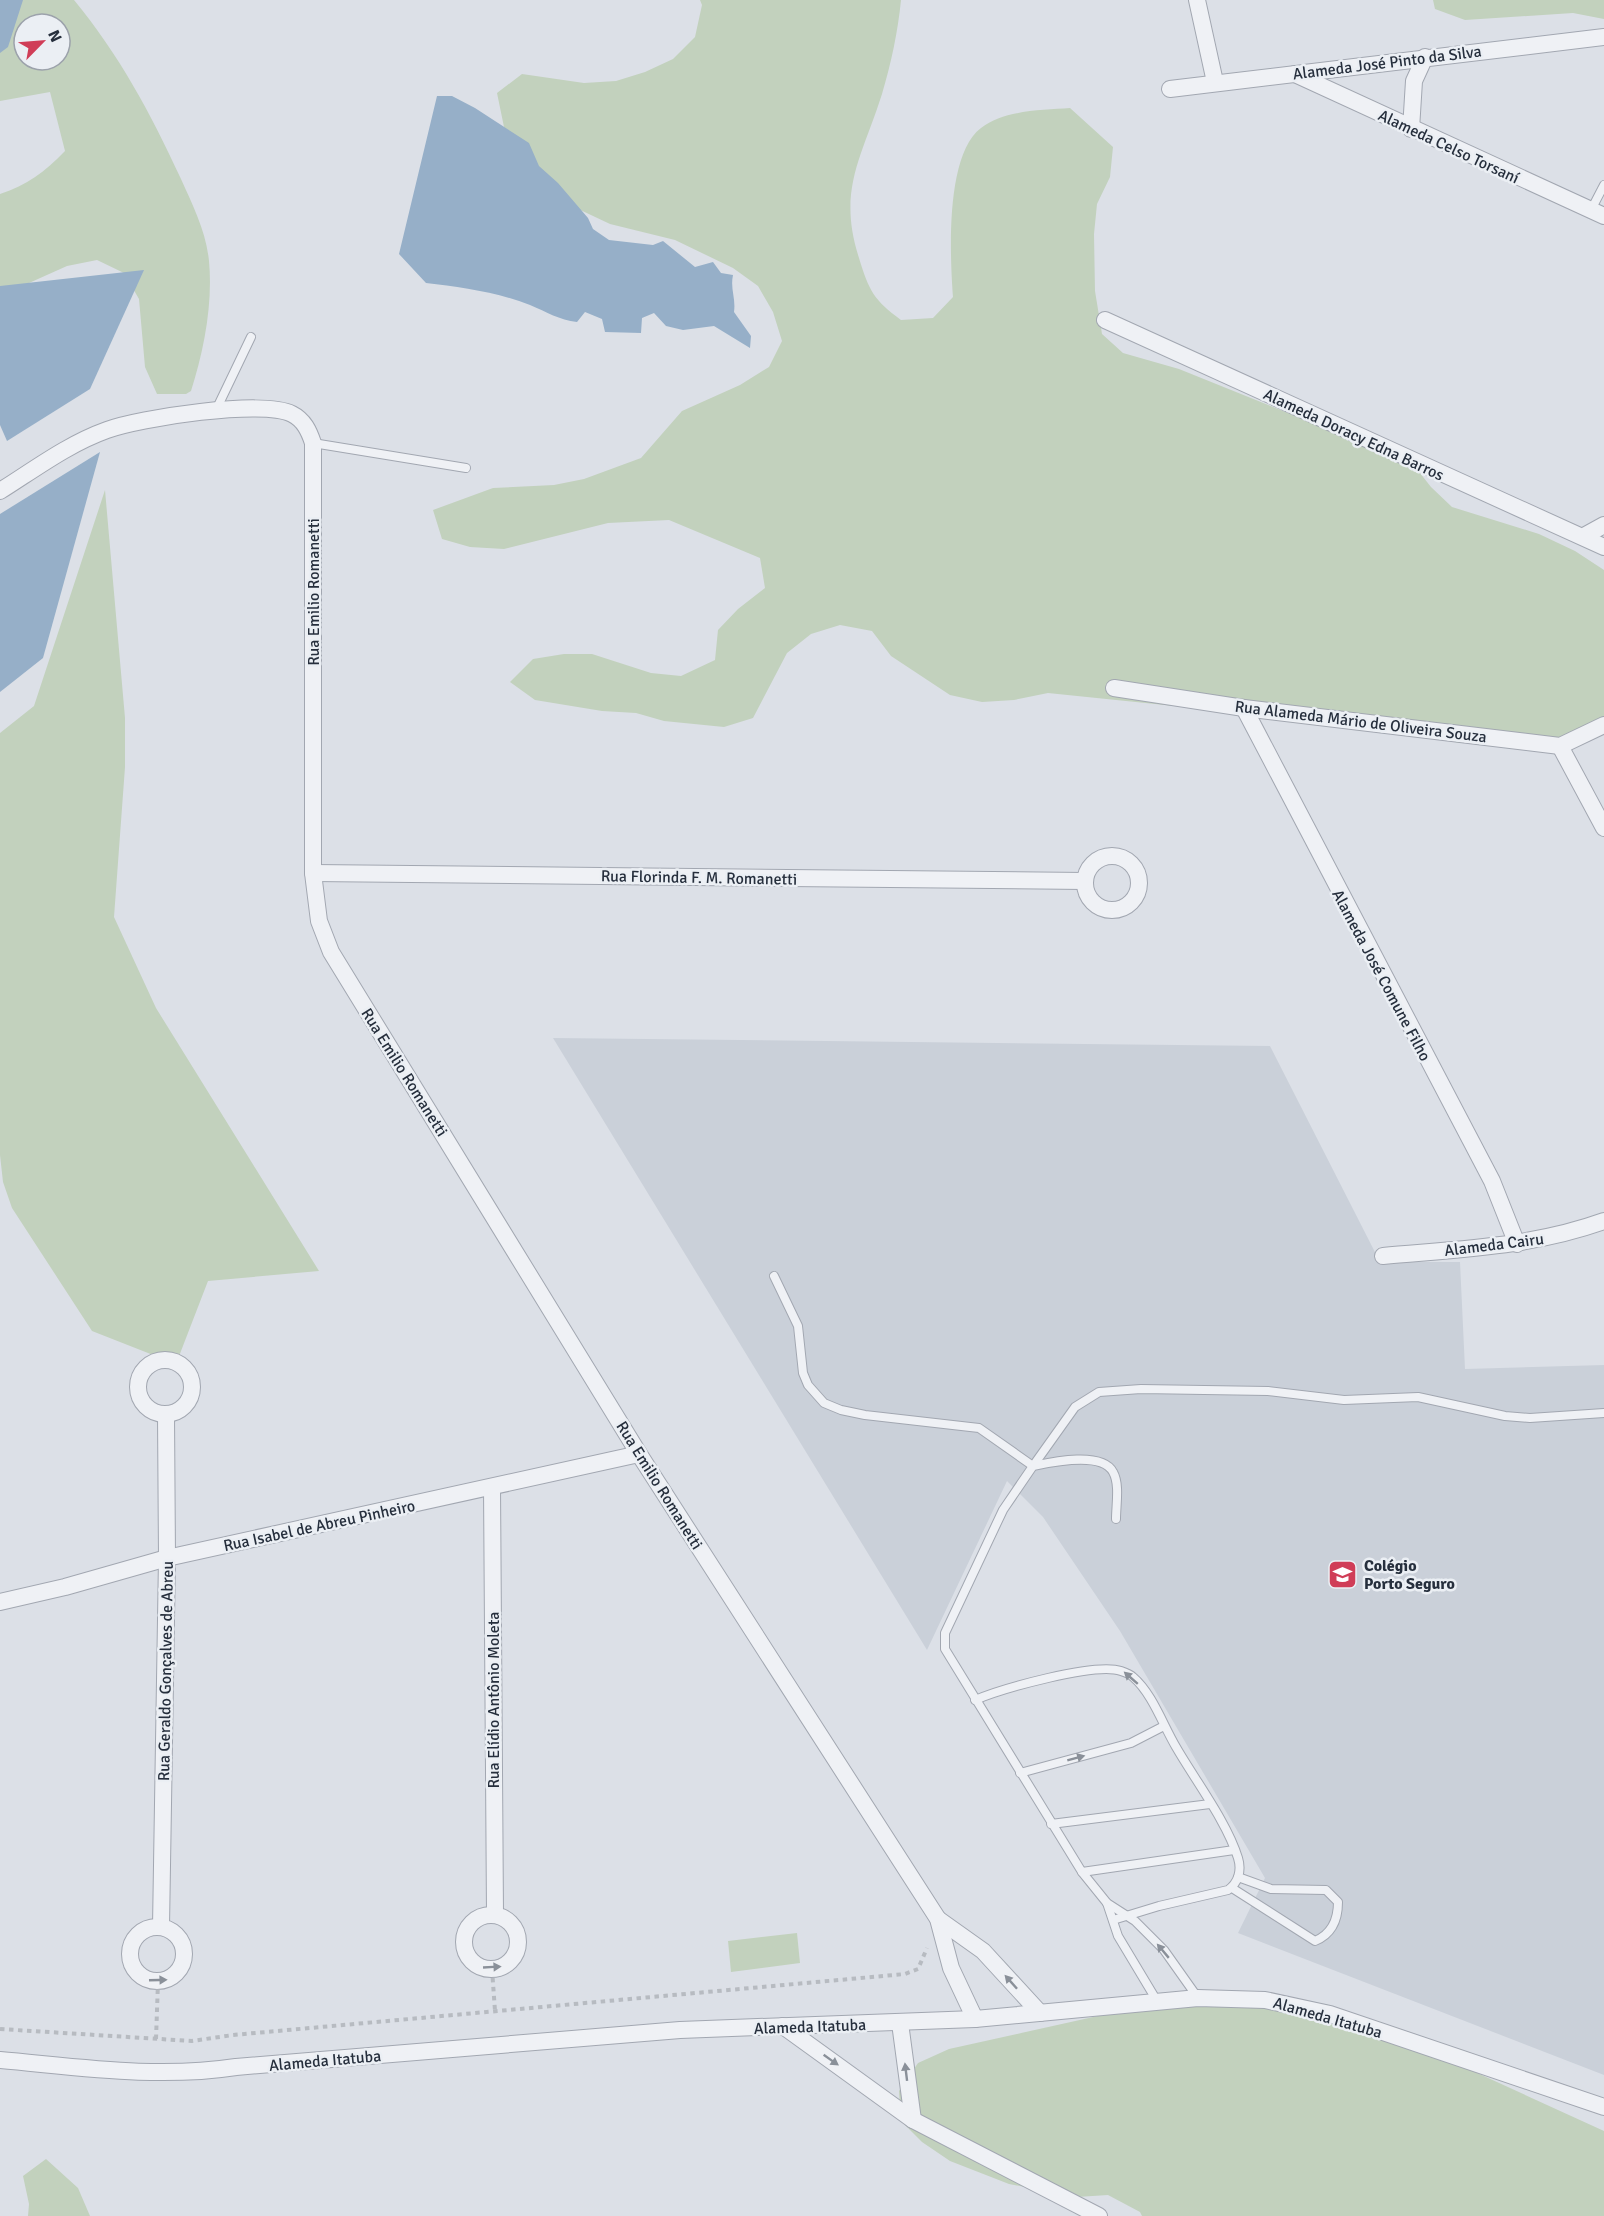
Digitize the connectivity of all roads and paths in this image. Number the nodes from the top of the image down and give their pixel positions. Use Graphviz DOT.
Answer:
graph roads {
  1 [pos="1197,0"];
  2 [pos="1604,37"];
  3 [pos="1425,57"];
  4 [pos="1294,74"];
  5 [pos="1215,82"];
  6 [pos="1170,89"];
  7 [pos="1411,129"];
  8 [pos="1604,185"];
  9 [pos="1598,213"];
  10 [pos="1105,320"];
  11 [pos="251,337"];
  12 [pos="216,410"];
  13 [pos="313,443"];
  14 [pos="466,468"];
  15 [pos="0,491"];
  16 [pos="1604,525"];
  17 [pos="1584,536"];
  18 [pos="1604,547"];
  19 [pos="1114,688"];
  20 [pos="1244,708"];
  21 [pos="1604,725"];
  22 [pos="1560,746"];
  23 [pos="1604,828"];
  24 [pos="313,873"];
  25 [pos="1085,881"];
  26 [pos="1604,1221"];
  27 [pos="1517,1244"];
  28 [pos="1383,1256"];
  29 [pos="774,1276"];
  30 [pos="1604,1413"];
  31 [pos="166,1415"];
  32 [pos="639,1454"];
  33 [pos="1033,1466"];
  34 [pos="492,1487"];
  35 [pos="1116,1519"];
  36 [pos="167,1558"];
  37 [pos="0,1602"];
  38 [pos="975,1700"];
  39 [pos="1164,1726"];
  40 [pos="1020,1773"];
  41 [pos="1210,1804"];
  42 [pos="1051,1824"];
  43 [pos="1234,1850"];
  44 [pos="1082,1872"];
  45 [pos="1238,1877"];
  46 [pos="1232,1888"];
  47 [pos="1107,1903"];
  48 [pos="495,1914"];
  49 [pos="1126,1916"];
  50 [pos="938,1919"];
  51 [pos="1113,1920"];
  52 [pos="161,1927"];
  53 [pos="492,1969"];
  54 [pos="158,1982"];
  55 [pos="1198,1998"];
  56 [pos="1157,2001"];
  57 [pos="495,2012"];
  58 [pos="1040,2013"];
  59 [pos="975,2019"];
  60 [pos="900,2023"];
  61 [pos="783,2026"];
  62 [pos="0,2029"];
  63 [pos="156,2039"];
  64 [pos="0,2060"];
  65 [pos="1604,2107"];
  66 [pos="913,2120"];
  67 [pos="1099,2216"];
  1 -- 5 [label="street"];
  2 -- 3 [label="street, Alameda José Pinto da Silva"];
  3 -- 4 [label="street, Alameda José Pinto da Silva"];
  3 -- 7 [label="street"];
  4 -- 5 [label="street, Alameda José Pinto da Silva"];
  4 -- 7 [label="street, Alameda Celso Torsaní"];
  5 -- 6 [label="street, Alameda José Pinto da Silva"];
  7 -- 9 [label="street, Alameda Celso Torsaní"];
  8 -- 9 [label="lane"];
  10 -- 17 [label="street, Alameda Doracy Edna Barros"];
  11 -- 12 [label="lane"];
  12 -- 13 [label="street"];
  12 -- 15 [label="street"];
  13 -- 14 [label="lane"];
  13 -- 24 [label="street, Rua Emilio Romanetti"];
  16 -- 17 [label="street"];
  17 -- 18 [label="street, Alameda Doracy Edna Barros"];
  19 -- 20 [label="street, Rua Alameda Mário de Oliveira Souza"];
  20 -- 22 [label="street, Rua Alameda Mário de Oliveira Souza"];
  20 -- 27 [label="street, Alameda José Comune Filho"];
  21 -- 22 [label="street"];
  22 -- 23 [label="street"];
  24 -- 25 [label="street, Rua Florinda F. M. Romanetti"];
  24 -- 32 [label="street, Rua Emilio Romanetti"];
  26 -- 27 [label="street, Alameda Cairu"];
  27 -- 28 [label="street, Alameda Cairu"];
  29 -- 33 [label="lane"];
  30 -- 33 [label="lane"];
  31 -- 36 [label="street, Rua Geraldo Gonçalves de Abreu"];
  32 -- 34 [label="street, Rua Isabel de Abreu Pinheiro"];
  32 -- 50 [label="street, Rua Emilio Romanetti"];
  33 -- 35 [label="lane"];
  33 -- 38 [label="lane"];
  34 -- 36 [label="street, Rua Isabel de Abreu Pinheiro"];
  34 -- 48 [label="street, Rua Elídio Antônio Moleta"];
  36 -- 37 [label="street, Rua Isabel de Abreu Pinheiro"];
  36 -- 52 [label="street, Rua Geraldo Gonçalves de Abreu"];
  39 -- 38 [label="lane, one-way"];
  38 -- 40 [label="lane"];
  40 -- 39 [label="lane, one-way"];
  39 -- 41 [label="lane"];
  40 -- 42 [label="lane"];
  41 -- 42 [label="lane"];
  41 -- 43 [label="lane"];
  42 -- 44 [label="lane"];
  43 -- 44 [label="lane"];
  43 -- 45 [label="lane"];
  44 -- 47 [label="lane"];
  45 -- 46 [label="lane"];
  45 -- 46 [label="lane"];
  46 -- 49 [label="lane"];
  47 -- 49 [label="lane"];
  47 -- 51 [label="lane"];
  53 -- 48 [label="street, one-way"];
  48 -- 53 [label="street"];
  49 -- 51 [label="lane"];
  55 -- 49 [label="lane, one-way"];
  50 -- 57 [label="path"];
  58 -- 50 [label="street, Rua Emilio Romanetti, one-way"];
  50 -- 59 [label="street, Rua Emilio Romanetti"];
  51 -- 56 [label="lane"];
  54 -- 52 [label="street, one-way"];
  52 -- 54 [label="street"];
  53 -- 57 [label="path"];
  54 -- 63 [label="path"];
  55 -- 56 [label="street, Alameda Itatuba"];
  55 -- 65 [label="street, Alameda Itatuba"];
  56 -- 58 [label="street, Alameda Itatuba"];
  57 -- 63 [label="path"];
  58 -- 59 [label="street, Alameda Itatuba"];
  59 -- 60 [label="street, Alameda Itatuba"];
  60 -- 61 [label="street, Alameda Itatuba"];
  66 -- 60 [label="street, one-way"];
  61 -- 64 [label="street, Alameda Itatuba"];
  61 -- 66 [label="street, one-way"];
  62 -- 63 [label="path"];
  66 -- 67 [label="street"];
}
